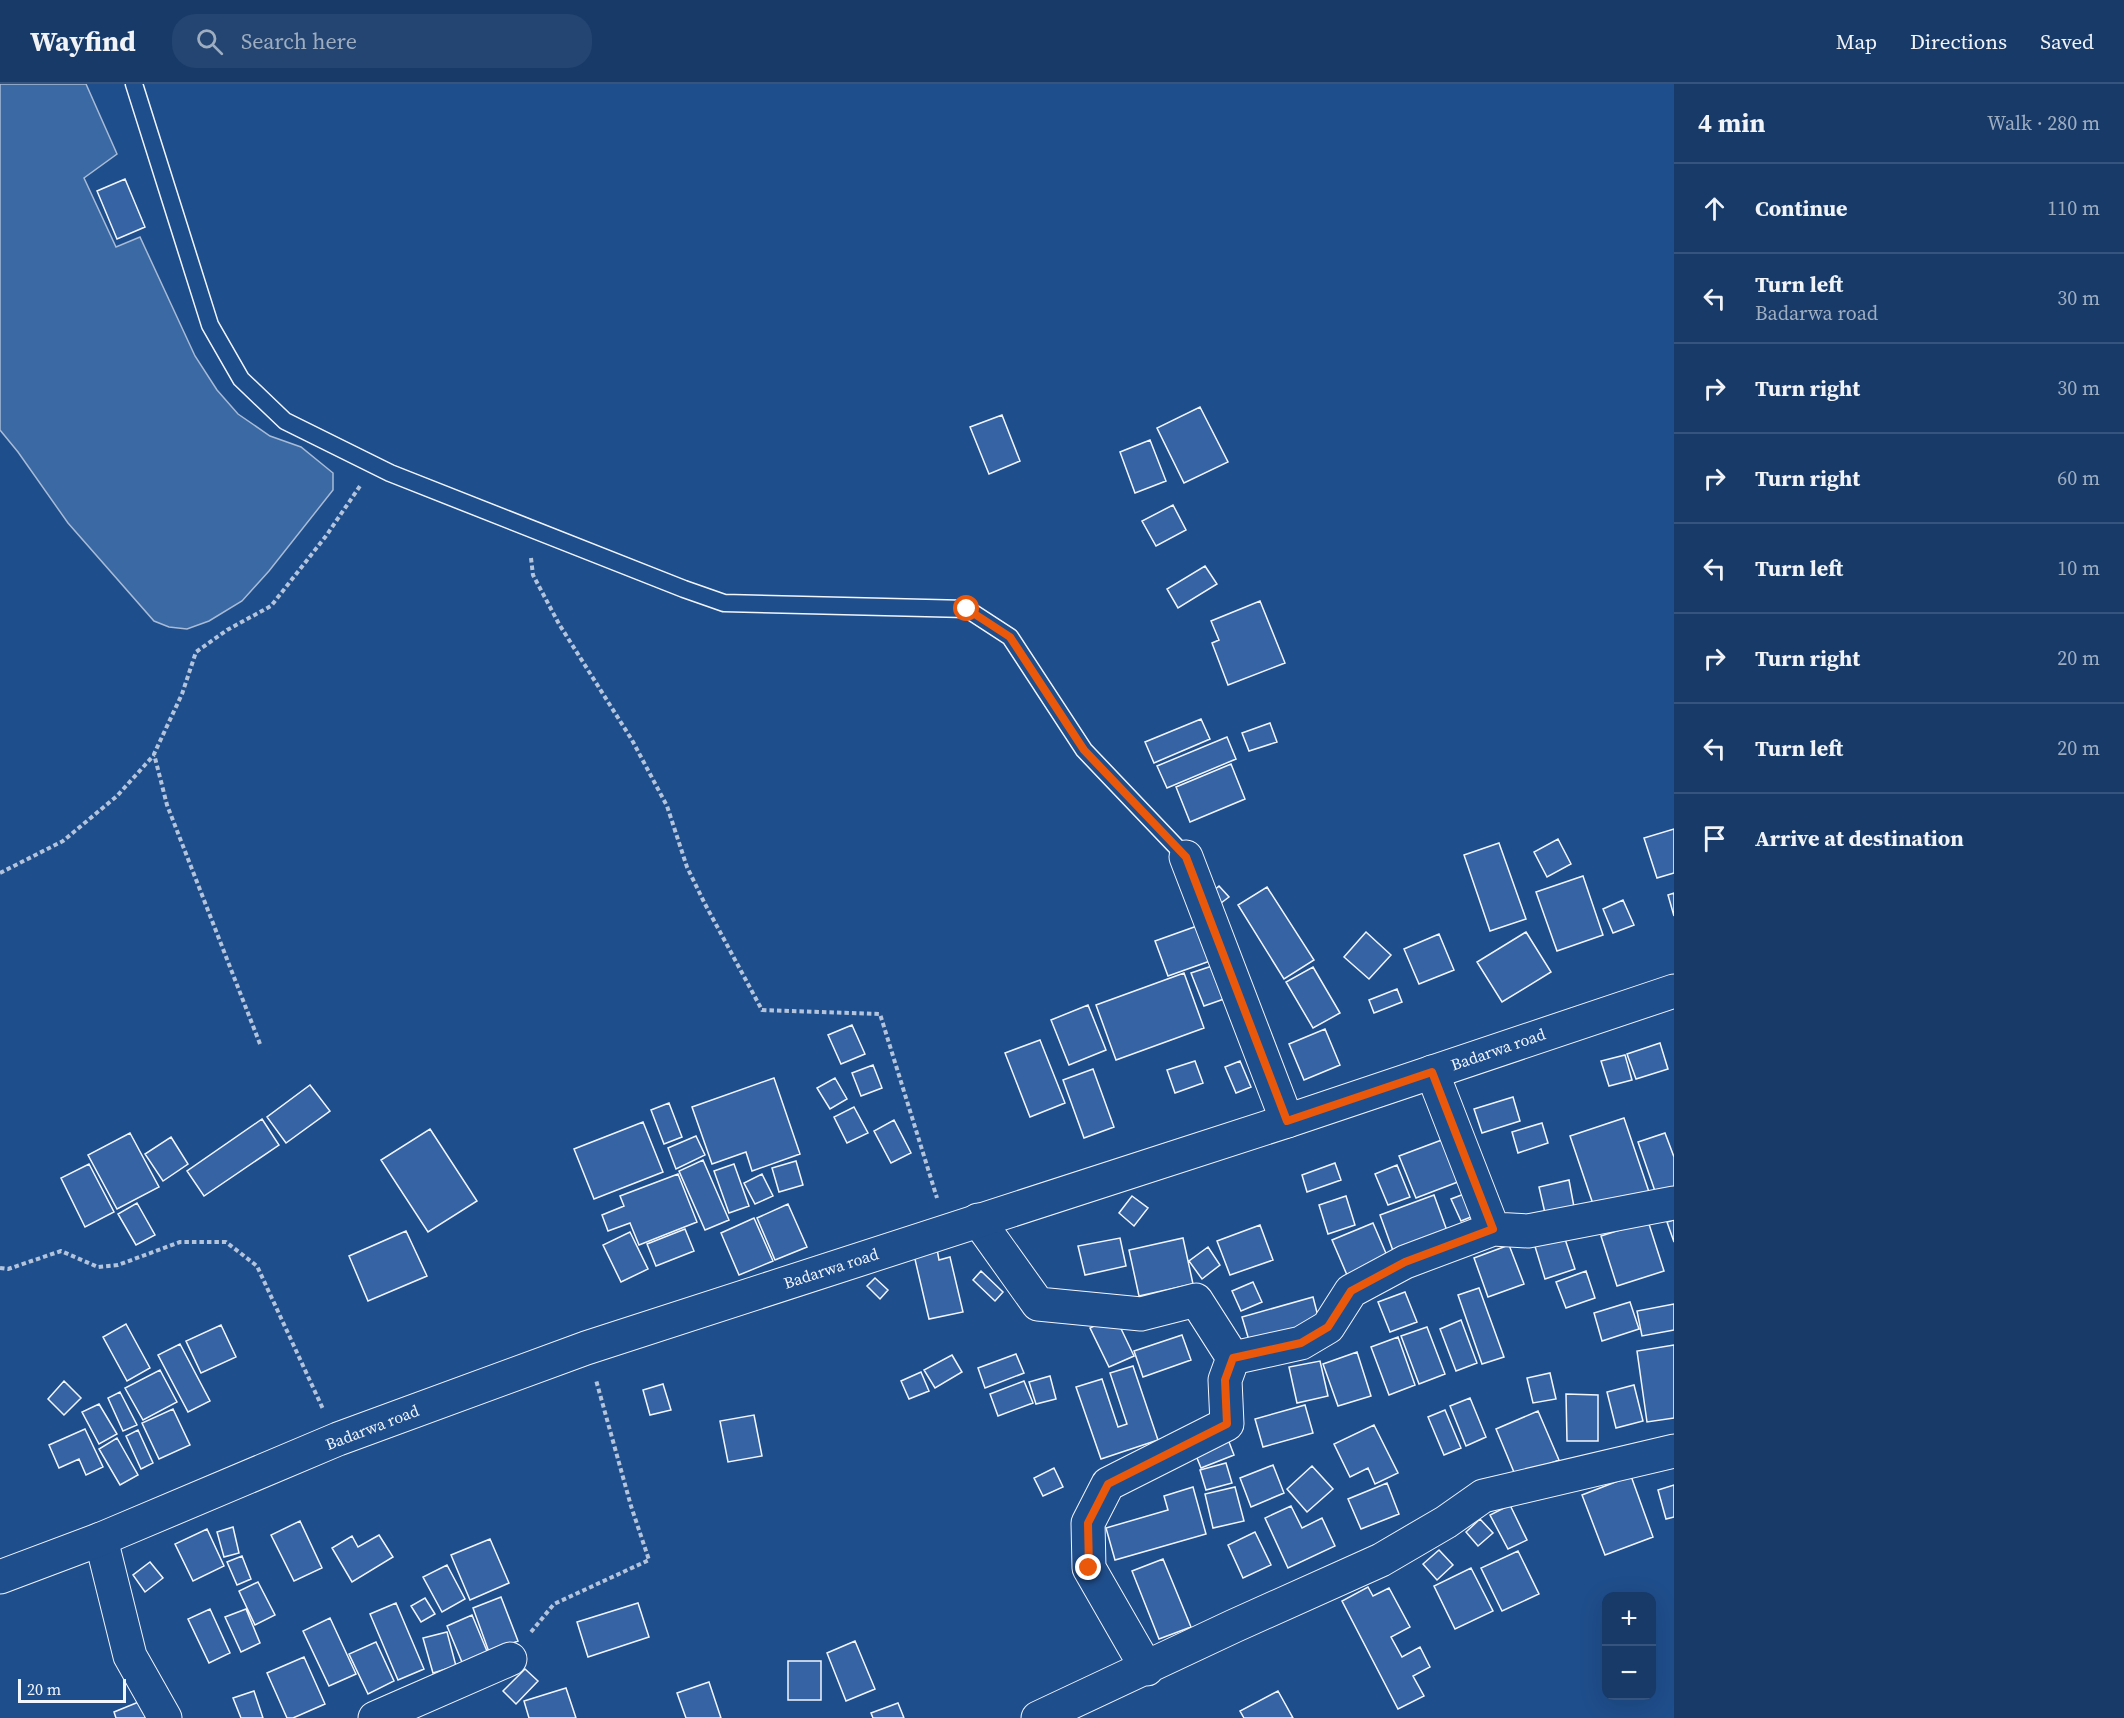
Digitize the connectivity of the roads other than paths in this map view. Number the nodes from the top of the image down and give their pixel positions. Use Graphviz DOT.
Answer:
graph roads {
  1 [pos="134,84"];
  2 [pos="1186,857"];
  3 [pos="1674,991"];
  4 [pos="1432,1072"];
  5 [pos="1287,1121"];
  6 [pos="1674,1203"];
  7 [pos="978,1220"];
  8 [pos="1493,1229"];
  9 [pos="1233,1358"];
  10 [pos="1674,1450"];
  11 [pos="101,1539"];
  12 [pos="0,1577"];
  13 [pos="510,1659"];
  14 [pos="1147,1669"];
  15 [pos="165,1718"];
  16 [pos="375,1718"];
  17 [pos="1038,1718"];
  1 -- 2 [label="lane"];
  2 -- 5 [label="street"];
  3 -- 4 [label="street, Badarwa road"];
  4 -- 5 [label="street, Badarwa road"];
  4 -- 8 [label="street"];
  5 -- 7 [label="street, Badarwa road"];
  6 -- 8 [label="street"];
  7 -- 9 [label="street"];
  7 -- 11 [label="street, Badarwa road"];
  8 -- 9 [label="street"];
  9 -- 14 [label="street"];
  10 -- 14 [label="street"];
  11 -- 12 [label="street, Badarwa road"];
  11 -- 15 [label="street"];
  13 -- 16 [label="street"];
  14 -- 17 [label="street"];
}
